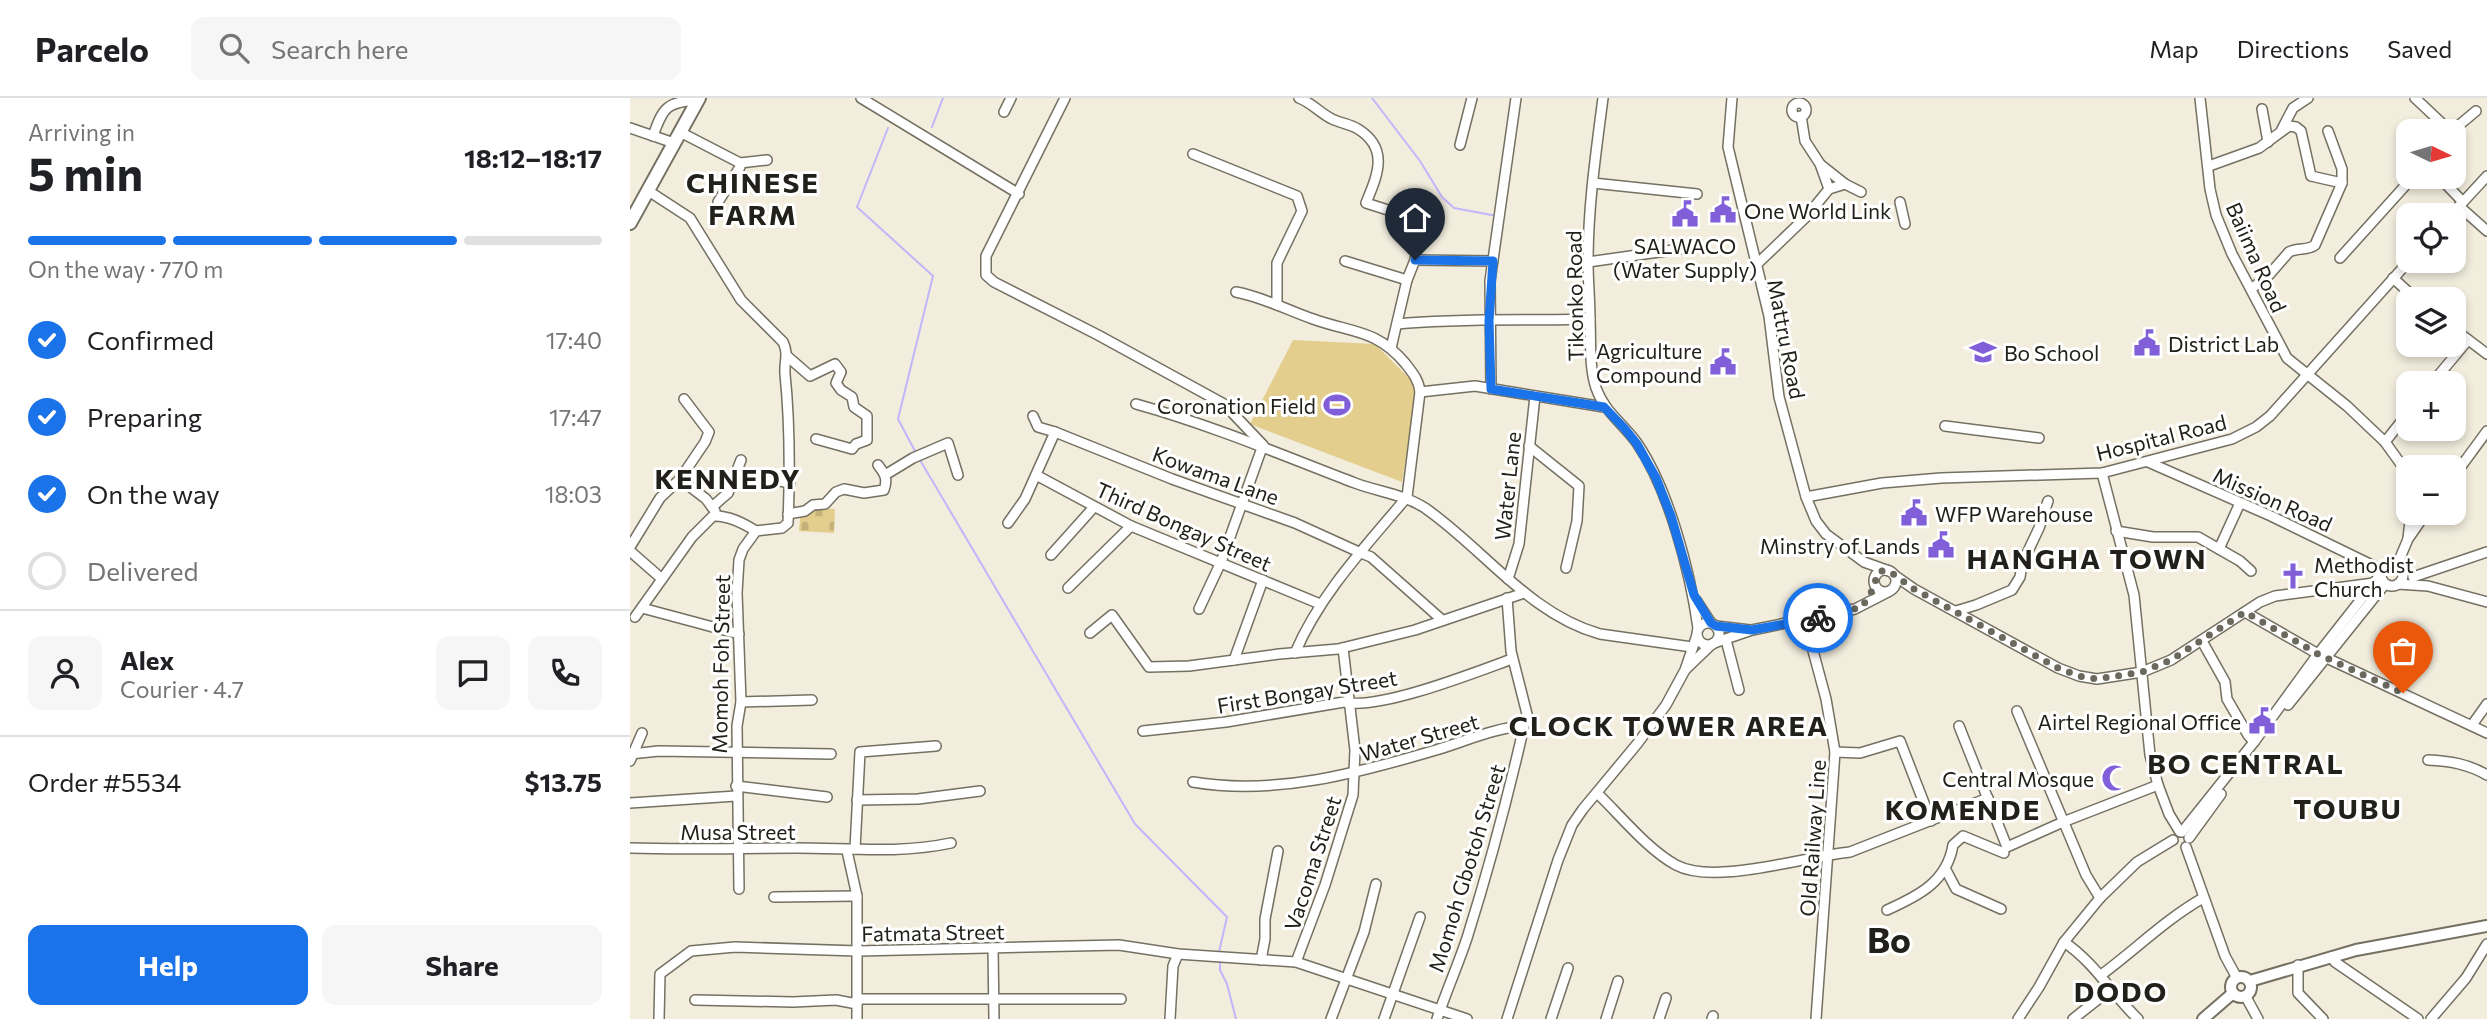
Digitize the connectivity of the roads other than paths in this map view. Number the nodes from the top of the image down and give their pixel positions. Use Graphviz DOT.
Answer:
graph roads {
  1 [pos="861,98"];
  2 [pos="1011,98"];
  3 [pos="1065,98"];
  4 [pos="1299,98"];
  5 [pos="1472,98"];
  6 [pos="1516,98"];
  7 [pos="1603,98"];
  8 [pos="1732,98"];
  9 [pos="2200,98"];
  10 [pos="2308,98"];
  11 [pos="2415,98"];
  12 [pos="699,99"];
  13 [pos="2262,109"];
  14 [pos="2476,111"];
  15 [pos="1004,112"];
  16 [pos="1801,116"];
  17 [pos="2438,119"];
  18 [pos="2466,119"];
  19 [pos="630,128"];
  20 [pos="2281,131"];
  21 [pos="2328,131"];
  22 [pos="653,136"];
  23 [pos="677,138"];
  24 [pos="2268,142"];
  25 [pos="1460,145"];
  26 [pos="1193,154"];
  27 [pos="767,160"];
  28 [pos="740,163"];
  29 [pos="1820,164"];
  30 [pos="2209,166"];
  31 [pos="2487,176"];
  32 [pos="1593,183"];
  33 [pos="2342,183"];
  34 [pos="1845,184"];
  35 [pos="2402,189"];
  36 [pos="2449,189"];
  37 [pos="647,190"];
  38 [pos="1829,190"];
  39 [pos="1861,192"];
  40 [pos="1018,194"];
  41 [pos="1697,194"];
  42 [pos="1900,201"];
  43 [pos="718,202"];
  44 [pos="2460,203"];
  45 [pos="2462,203"];
  46 [pos="2466,209"];
  47 [pos="630,223"];
  48 [pos="1905,224"];
  49 [pos="2487,231"];
  50 [pos="1680,249"];
  51 [pos="2340,258"];
  52 [pos="1415,260"];
  53 [pos="1345,261"];
  54 [pos="1493,261"];
  55 [pos="1588,262"];
  56 [pos="1755,266"];
  57 [pos="2398,273"];
  58 [pos="2393,278"];
  59 [pos="1407,280"];
  60 [pos="2403,287"];
  61 [pos="2251,289"];
  62 [pos="1236,292"];
  63 [pos="1277,305"];
  64 [pos="1590,319"];
  65 [pos="1490,321"];
  66 [pos="1397,324"];
  67 [pos="2468,340"];
  68 [pos="1391,348"];
  69 [pos="2486,350"];
  70 [pos="787,356"];
  71 [pos="2442,371"];
  72 [pos="2308,374"];
  73 [pos="1491,389"];
  74 [pos="1420,392"];
  75 [pos="1535,396"];
  76 [pos="684,399"];
  77 [pos="1136,404"];
  78 [pos="1604,407"];
  79 [pos="1033,416"];
  80 [pos="1945,426"];
  81 [pos="2396,428"];
  82 [pos="2487,431"];
  83 [pos="1055,432"];
  84 [pos="2039,438"];
  85 [pos="816,439"];
  86 [pos="2385,442"];
  87 [pos="1263,446"];
  88 [pos="1529,446"];
  89 [pos="2396,457"];
  90 [pos="1548,459"];
  91 [pos="741,460"];
  92 [pos="2466,460"];
  93 [pos="1527,461"];
  94 [pos="2148,462"];
  95 [pos="878,465"];
  96 [pos="2102,472"];
  97 [pos="885,475"];
  98 [pos="958,475"];
  99 [pos="1036,475"];
  100 [pos="759,477"];
  101 [pos="680,479"];
  102 [pos="790,484"];
  103 [pos="1806,497"];
  104 [pos="1407,498"];
  105 [pos="2048,501"];
  106 [pos="1241,502"];
  107 [pos="2240,503"];
  108 [pos="1094,507"];
  109 [pos="715,511"];
  110 [pos="788,514"];
  111 [pos="1008,523"];
  112 [pos="2410,525"];
  113 [pos="2418,525"];
  114 [pos="1131,526"];
  115 [pos="756,531"];
  116 [pos="2116,531"];
  117 [pos="2408,539"];
  118 [pos="630,549"];
  119 [pos="2219,549"];
  120 [pos="1361,552"];
  121 [pos="2487,552"];
  122 [pos="1051,555"];
  123 [pos="1221,562"];
  124 [pos="1864,562"];
  125 [pos="1566,568"];
  126 [pos="2400,568"];
  127 [pos="2251,571"];
  128 [pos="2381,572"];
  129 [pos="1891,573"];
  130 [pos="2413,577"];
  131 [pos="662,579"];
  132 [pos="1263,580"];
  133 [pos="1875,584"];
  134 [pos="2398,584"];
  135 [pos="2428,586"];
  136 [pos="2377,587"];
  137 [pos="1069,588"];
  138 [pos="1510,588"];
  139 [pos="1914,589"];
  140 [pos="1890,590"];
  141 [pos="1524,593"];
  142 [pos="1694,595"];
  143 [pos="2487,602"];
  144 [pos="1320,604"];
  145 [pos="1862,607"];
  146 [pos="642,608"];
  147 [pos="1199,609"];
  148 [pos="1956,611"];
  149 [pos="2245,612"];
  150 [pos="635,617"];
  151 [pos="1441,619"];
  152 [pos="1805,621"];
  153 [pos="1713,624"];
  154 [pos="1752,630"];
  155 [pos="1697,632"];
  156 [pos="1090,633"];
  157 [pos="739,634"];
  158 [pos="1726,640"];
  159 [pos="2202,641"];
  160 [pos="1713,643"];
  161 [pos="1692,647"];
  162 [pos="1343,648"];
  163 [pos="1295,653"];
  164 [pos="2322,655"];
  165 [pos="1512,659"];
  166 [pos="1234,660"];
  167 [pos="1685,670"];
  168 [pos="2142,672"];
  169 [pos="1739,690"];
  170 [pos="811,700"];
  171 [pos="741,702"];
  172 [pos="1350,703"];
  173 [pos="2487,704"];
  174 [pos="2017,711"];
  175 [pos="2472,725"];
  176 [pos="1524,726"];
  177 [pos="1959,726"];
  178 [pos="1143,731"];
  179 [pos="642,733"];
  180 [pos="2487,733"];
  181 [pos="2254,742"];
  182 [pos="936,746"];
  183 [pos="737,751"];
  184 [pos="1835,752"];
  185 [pos="831,754"];
  186 [pos="631,756"];
  187 [pos="2428,760"];
  188 [pos="1355,774"];
  189 [pos="2487,775"];
  190 [pos="1193,782"];
  191 [pos="2158,785"];
  192 [pos="736,791"];
  193 [pos="980,791"];
  194 [pos="1597,793"];
  195 [pos="827,797"];
  196 [pos="1988,798"];
  197 [pos="857,800"];
  198 [pos="630,803"];
  199 [pos="1931,821"];
  200 [pos="2063,822"];
  201 [pos="2184,837"];
  202 [pos="951,843"];
  203 [pos="630,848"];
  204 [pos="738,848"];
  205 [pos="851,850"];
  206 [pos="2006,850"];
  207 [pos="1278,851"];
  208 [pos="1828,854"];
  209 [pos="1945,868"];
  210 [pos="1376,884"];
  211 [pos="739,889"];
  212 [pos="857,896"];
  213 [pos="774,897"];
  214 [pos="2100,898"];
  215 [pos="2203,898"];
  216 [pos="2001,909"];
  217 [pos="1887,910"];
  218 [pos="1420,917"];
  219 [pos="2487,926"];
  220 [pos="2064,942"];
  221 [pos="2487,944"];
  222 [pos="993,948"];
  223 [pos="858,951"];
  224 [pos="1178,954"];
  225 [pos="2331,957"];
  226 [pos="1261,960"];
  227 [pos="1296,962"];
  228 [pos="2298,965"];
  229 [pos="1568,968"];
  230 [pos="2101,975"];
  231 [pos="2237,978"];
  232 [pos="1345,979"];
  233 [pos="1618,981"];
  234 [pos="2250,981"];
  235 [pos="2111,989"];
  236 [pos="2233,993"];
  237 [pos="1393,994"];
  238 [pos="2246,997"];
  239 [pos="1666,998"];
  240 [pos="995,999"];
  241 [pos="1121,999"];
  242 [pos="695,1000"];
  243 [pos="857,1002"];
  244 [pos="1439,1015"];
  245 [pos="659,1019"];
  246 [pos="857,1019"];
  247 [pos="994,1019"];
  248 [pos="1170,1019"];
  249 [pos="1331,1019"];
  250 [pos="1384,1019"];
  251 [pos="1467,1019"];
  252 [pos="1507,1019"];
  253 [pos="1551,1019"];
  254 [pos="1606,1019"];
  255 [pos="1659,1019"];
  256 [pos="1816,1019"];
  257 [pos="2018,1019"];
  258 [pos="2073,1019"];
  259 [pos="2138,1019"];
  260 [pos="2203,1019"];
  261 [pos="2258,1019"];
  262 [pos="2323,1019"];
  263 [pos="2418,1019"];
  264 [pos="2431,1019"];
  1 -- 40 [label="street"];
  2 -- 15 [label="street"];
  3 -- 40 [label="street"];
  4 -- 52 [label="street"];
  5 -- 25 [label="street"];
  6 -- 54 [label="street"];
  7 -- 32 [label="street, Tikonko Road"];
  8 -- 56 [label="street, Mattru Road"];
  9 -- 30 [label="street, Baiima Road"];
  10 -- 20 [label="street"];
  11 -- 17 [label="street"];
  12 -- 22 [label="street"];
  12 -- 23 [label="highway"];
  13 -- 24 [label="street"];
  14 -- 18 [label="street"];
  16 -- 29 [label="street"];
  19 -- 22 [label="street"];
  20 -- 24 [label="street"];
  20 -- 33 [label="street"];
  21 -- 33 [label="street"];
  22 -- 23 [label="street"];
  23 -- 28 [label="street"];
  23 -- 37 [label="highway"];
  24 -- 30 [label="street"];
  26 -- 63 [label="street"];
  27 -- 28 [label="street"];
  28 -- 43 [label="street"];
  29 -- 34 [label="street"];
  29 -- 38 [label="street"];
  30 -- 61 [label="street, Baiima Road"];
  31 -- 45 [label="street"];
  32 -- 41 [label="street"];
  32 -- 55 [label="street, Tikonko Road"];
  33 -- 61 [label="street"];
  34 -- 38 [label="street"];
  34 -- 39 [label="street"];
  35 -- 51 [label="street"];
  36 -- 44 [label="street"];
  37 -- 47 [label="highway"];
  37 -- 70 [label="street"];
  38 -- 56 [label="street"];
  40 -- 87 [label="street"];
  42 -- 48 [label="street"];
  46 -- 49 [label="street"];
  50 -- 55 [label="street"];
  52 -- 54 [label="street"];
  52 -- 59 [label="street"];
  53 -- 59 [label="street"];
  54 -- 65 [label="street"];
  55 -- 64 [label="street, Tikonko Road"];
  56 -- 103 [label="street, Mattru Road"];
  57 -- 58 [label="street, Hospital Road"];
  58 -- 60 [label="street"];
  58 -- 72 [label="street, Hospital Road"];
  59 -- 66 [label="street"];
  61 -- 72 [label="street, Baiima Road"];
  62 -- 63 [label="street"];
  63 -- 68 [label="street"];
  64 -- 65 [label="street"];
  64 -- 78 [label="street, Tikonko Road"];
  65 -- 66 [label="street"];
  65 -- 73 [label="street"];
  66 -- 68 [label="street"];
  67 -- 69 [label="street"];
  67 -- 71 [label="street"];
  68 -- 74 [label="street"];
  70 -- 85 [label="street"];
  70 -- 102 [label="street"];
  72 -- 86 [label="street, Baiima Road"];
  72 -- 94 [label="street, Hospital Road"];
  73 -- 74 [label="street"];
  73 -- 75 [label="street"];
  74 -- 104 [label="street"];
  75 -- 78 [label="street"];
  75 -- 88 [label="street, Water Lane"];
  76 -- 101 [label="street"];
  77 -- 87 [label="street"];
  78 -- 142 [label="street, Tikonko Road"];
  79 -- 83 [label="street, Kowama Lane"];
  80 -- 84 [label="street"];
  81 -- 86 [label="street"];
  82 -- 92 [label="street"];
  83 -- 99 [label="street"];
  83 -- 106 [label="street, Kowama Lane"];
  86 -- 89 [label="street, Baiima Road"];
  87 -- 104 [label="street"];
  87 -- 106 [label="street"];
  88 -- 90 [label="street"];
  88 -- 93 [label="street, Water Lane"];
  90 -- 93 [label="street"];
  90 -- 125 [label="street"];
  91 -- 109 [label="street"];
  93 -- 138 [label="street, Water Lane"];
  94 -- 96 [label="street, Hospital Road"];
  94 -- 107 [label="street, Mission Road"];
  95 -- 97 [label="street"];
  96 -- 103 [label="street, Hospital Road"];
  96 -- 116 [label="street"];
  97 -- 98 [label="street"];
  97 -- 110 [label="street"];
  99 -- 108 [label="street, Third Bongay Street"];
  99 -- 111 [label="street"];
  100 -- 102 [label="street"];
  101 -- 109 [label="street"];
  101 -- 118 [label="street"];
  102 -- 110 [label="street"];
  103 -- 124 [label="street, Mattru Road"];
  104 -- 120 [label="street"];
  104 -- 138 [label="street"];
  105 -- 148 [label="street"];
  106 -- 120 [label="street, Kowama Lane"];
  106 -- 123 [label="street"];
  107 -- 119 [label="street"];
  107 -- 128 [label="street, Mission Road"];
  108 -- 114 [label="street, Third Bongay Street"];
  108 -- 122 [label="street"];
  109 -- 115 [label="street"];
  109 -- 131 [label="street"];
  110 -- 115 [label="street"];
  112 -- 117 [label="street"];
  113 -- 117 [label="street"];
  114 -- 123 [label="street, Third Bongay Street"];
  114 -- 137 [label="street"];
  115 -- 157 [label="street, Momoh Foh Street"];
  116 -- 119 [label="street"];
  116 -- 168 [label="street"];
  117 -- 126 [label="street"];
  118 -- 131 [label="street"];
  119 -- 127 [label="street"];
  120 -- 144 [label="street"];
  120 -- 151 [label="street, Kowama Lane"];
  121 -- 130 [label="street"];
  123 -- 132 [label="street, Third Bongay Street"];
  123 -- 147 [label="street"];
  124 -- 129 [label="street, Mattru Road"];
  124 -- 133 [label="street, Mattru Road"];
  126 -- 128 [label="street"];
  126 -- 130 [label="street"];
  126 -- 134 [label="street"];
  128 -- 136 [label="street"];
  129 -- 133 [label="street"];
  129 -- 139 [label="street, Mattru Road"];
  129 -- 140 [label="street"];
  130 -- 135 [label="street"];
  131 -- 146 [label="street"];
  132 -- 144 [label="street, Third Bongay Street"];
  132 -- 166 [label="street"];
  133 -- 140 [label="street"];
  133 -- 145 [label="street"];
  134 -- 135 [label="street, Mattru Road"];
  134 -- 136 [label="street, Mattru Road"];
  135 -- 143 [label="street"];
  136 -- 149 [label="street, Mattru Road"];
  136 -- 164 [label="street"];
  138 -- 141 [label="street"];
  138 -- 141 [label="street"];
  138 -- 151 [label="street"];
  138 -- 165 [label="street"];
  139 -- 140 [label="street"];
  139 -- 148 [label="street, Mattru Road"];
  140 -- 145 [label="street"];
  141 -- 161 [label="street"];
  142 -- 153 [label="street"];
  142 -- 155 [label="street"];
  144 -- 163 [label="street"];
  145 -- 152 [label="street"];
  146 -- 150 [label="street"];
  146 -- 157 [label="street"];
  148 -- 168 [label="street, Mattru Road"];
  149 -- 159 [label="street, Mattru Road"];
  149 -- 164 [label="street"];
  151 -- 162 [label="street"];
  152 -- 154 [label="street"];
  152 -- 184 [label="street, Old Railway Line"];
  153 -- 154 [label="street"];
  153 -- 155 [label="street"];
  153 -- 160 [label="street"];
  154 -- 158 [label="street"];
  155 -- 160 [label="street"];
  155 -- 161 [label="street"];
  156 -- 166 [label="street"];
  157 -- 171 [label="street, Momoh Foh Street"];
  158 -- 160 [label="street"];
  158 -- 169 [label="street"];
  159 -- 168 [label="street, Mattru Road"];
  159 -- 181 [label="street"];
  160 -- 167 [label="street"];
  161 -- 167 [label="street"];
  162 -- 163 [label="street"];
  162 -- 172 [label="street, Vacoma Street"];
  163 -- 166 [label="street"];
  164 -- 175 [label="street"];
  164 -- 181 [label="street"];
  164 -- 201 [label="street"];
  165 -- 172 [label="street, First Bongay Street"];
  165 -- 176 [label="street"];
  167 -- 194 [label="street"];
  168 -- 191 [label="street"];
  170 -- 171 [label="street"];
  171 -- 183 [label="street, Momoh Foh Street"];
  172 -- 178 [label="street, First Bongay Street"];
  172 -- 188 [label="street, Vacoma Street"];
  173 -- 175 [label="street"];
  174 -- 200 [label="street"];
  175 -- 180 [label="street"];
  176 -- 188 [label="street, Water Street"];
  176 -- 244 [label="street, Momoh Gbotoh Street"];
  177 -- 196 [label="street"];
  179 -- 186 [label="street"];
  181 -- 201 [label="street"];
  182 -- 197 [label="street"];
  183 -- 185 [label="street"];
  183 -- 186 [label="street"];
  183 -- 192 [label="street, Momoh Foh Street"];
  184 -- 199 [label="street"];
  184 -- 208 [label="street, Old Railway Line"];
  187 -- 189 [label="street"];
  188 -- 190 [label="street, Water Street"];
  188 -- 227 [label="street, Vacoma Street"];
  191 -- 200 [label="street"];
  191 -- 201 [label="street"];
  192 -- 195 [label="street"];
  192 -- 198 [label="street"];
  192 -- 204 [label="street, Momoh Foh Street"];
  193 -- 197 [label="street"];
  194 -- 208 [label="street"];
  194 -- 252 [label="street"];
  196 -- 199 [label="street"];
  196 -- 206 [label="street"];
  197 -- 205 [label="street"];
  199 -- 208 [label="street"];
  200 -- 206 [label="street"];
  200 -- 214 [label="street"];
  201 -- 214 [label="street"];
  201 -- 215 [label="street"];
  202 -- 205 [label="street, Musa Street"];
  203 -- 204 [label="street, Musa Street"];
  204 -- 205 [label="street, Musa Street"];
  204 -- 211 [label="street, Momoh Foh Street"];
  205 -- 212 [label="street"];
  206 -- 209 [label="street"];
  207 -- 226 [label="street"];
  208 -- 256 [label="street, Old Railway Line"];
  209 -- 216 [label="street"];
  209 -- 217 [label="street"];
  210 -- 232 [label="street"];
  212 -- 213 [label="street"];
  212 -- 223 [label="street"];
  214 -- 220 [label="street"];
  215 -- 230 [label="street"];
  215 -- 231 [label="street"];
  218 -- 237 [label="street"];
  219 -- 225 [label="main road"];
  220 -- 230 [label="street"];
  220 -- 257 [label="street"];
  221 -- 264 [label="street"];
  222 -- 223 [label="street, Fatmata Street"];
  222 -- 224 [label="street, Fatmata Street"];
  222 -- 240 [label="street"];
  223 -- 243 [label="street"];
  223 -- 245 [label="street, Fatmata Street"];
  224 -- 226 [label="street, Fatmata Street"];
  224 -- 248 [label="street"];
  225 -- 228 [label="main road"];
  225 -- 263 [label="street"];
  226 -- 227 [label="street, Fatmata Street"];
  227 -- 232 [label="street, Fatmata Street"];
  228 -- 234 [label="main road"];
  228 -- 262 [label="street"];
  229 -- 253 [label="street"];
  230 -- 235 [label="street"];
  231 -- 234 [label="main road"];
  231 -- 236 [label="main road"];
  232 -- 237 [label="street, Fatmata Street"];
  232 -- 249 [label="street"];
  233 -- 254 [label="street"];
  234 -- 238 [label="main road"];
  235 -- 258 [label="street"];
  235 -- 259 [label="street"];
  236 -- 238 [label="main road"];
  236 -- 260 [label="main road"];
  237 -- 244 [label="street, Fatmata Street"];
  237 -- 250 [label="street"];
  238 -- 261 [label="street"];
  239 -- 255 [label="street"];
  240 -- 241 [label="street"];
  240 -- 243 [label="street"];
  240 -- 247 [label="street"];
  242 -- 243 [label="street"];
  243 -- 246 [label="street"];
  244 -- 251 [label="street, Fatmata Street"];
}
